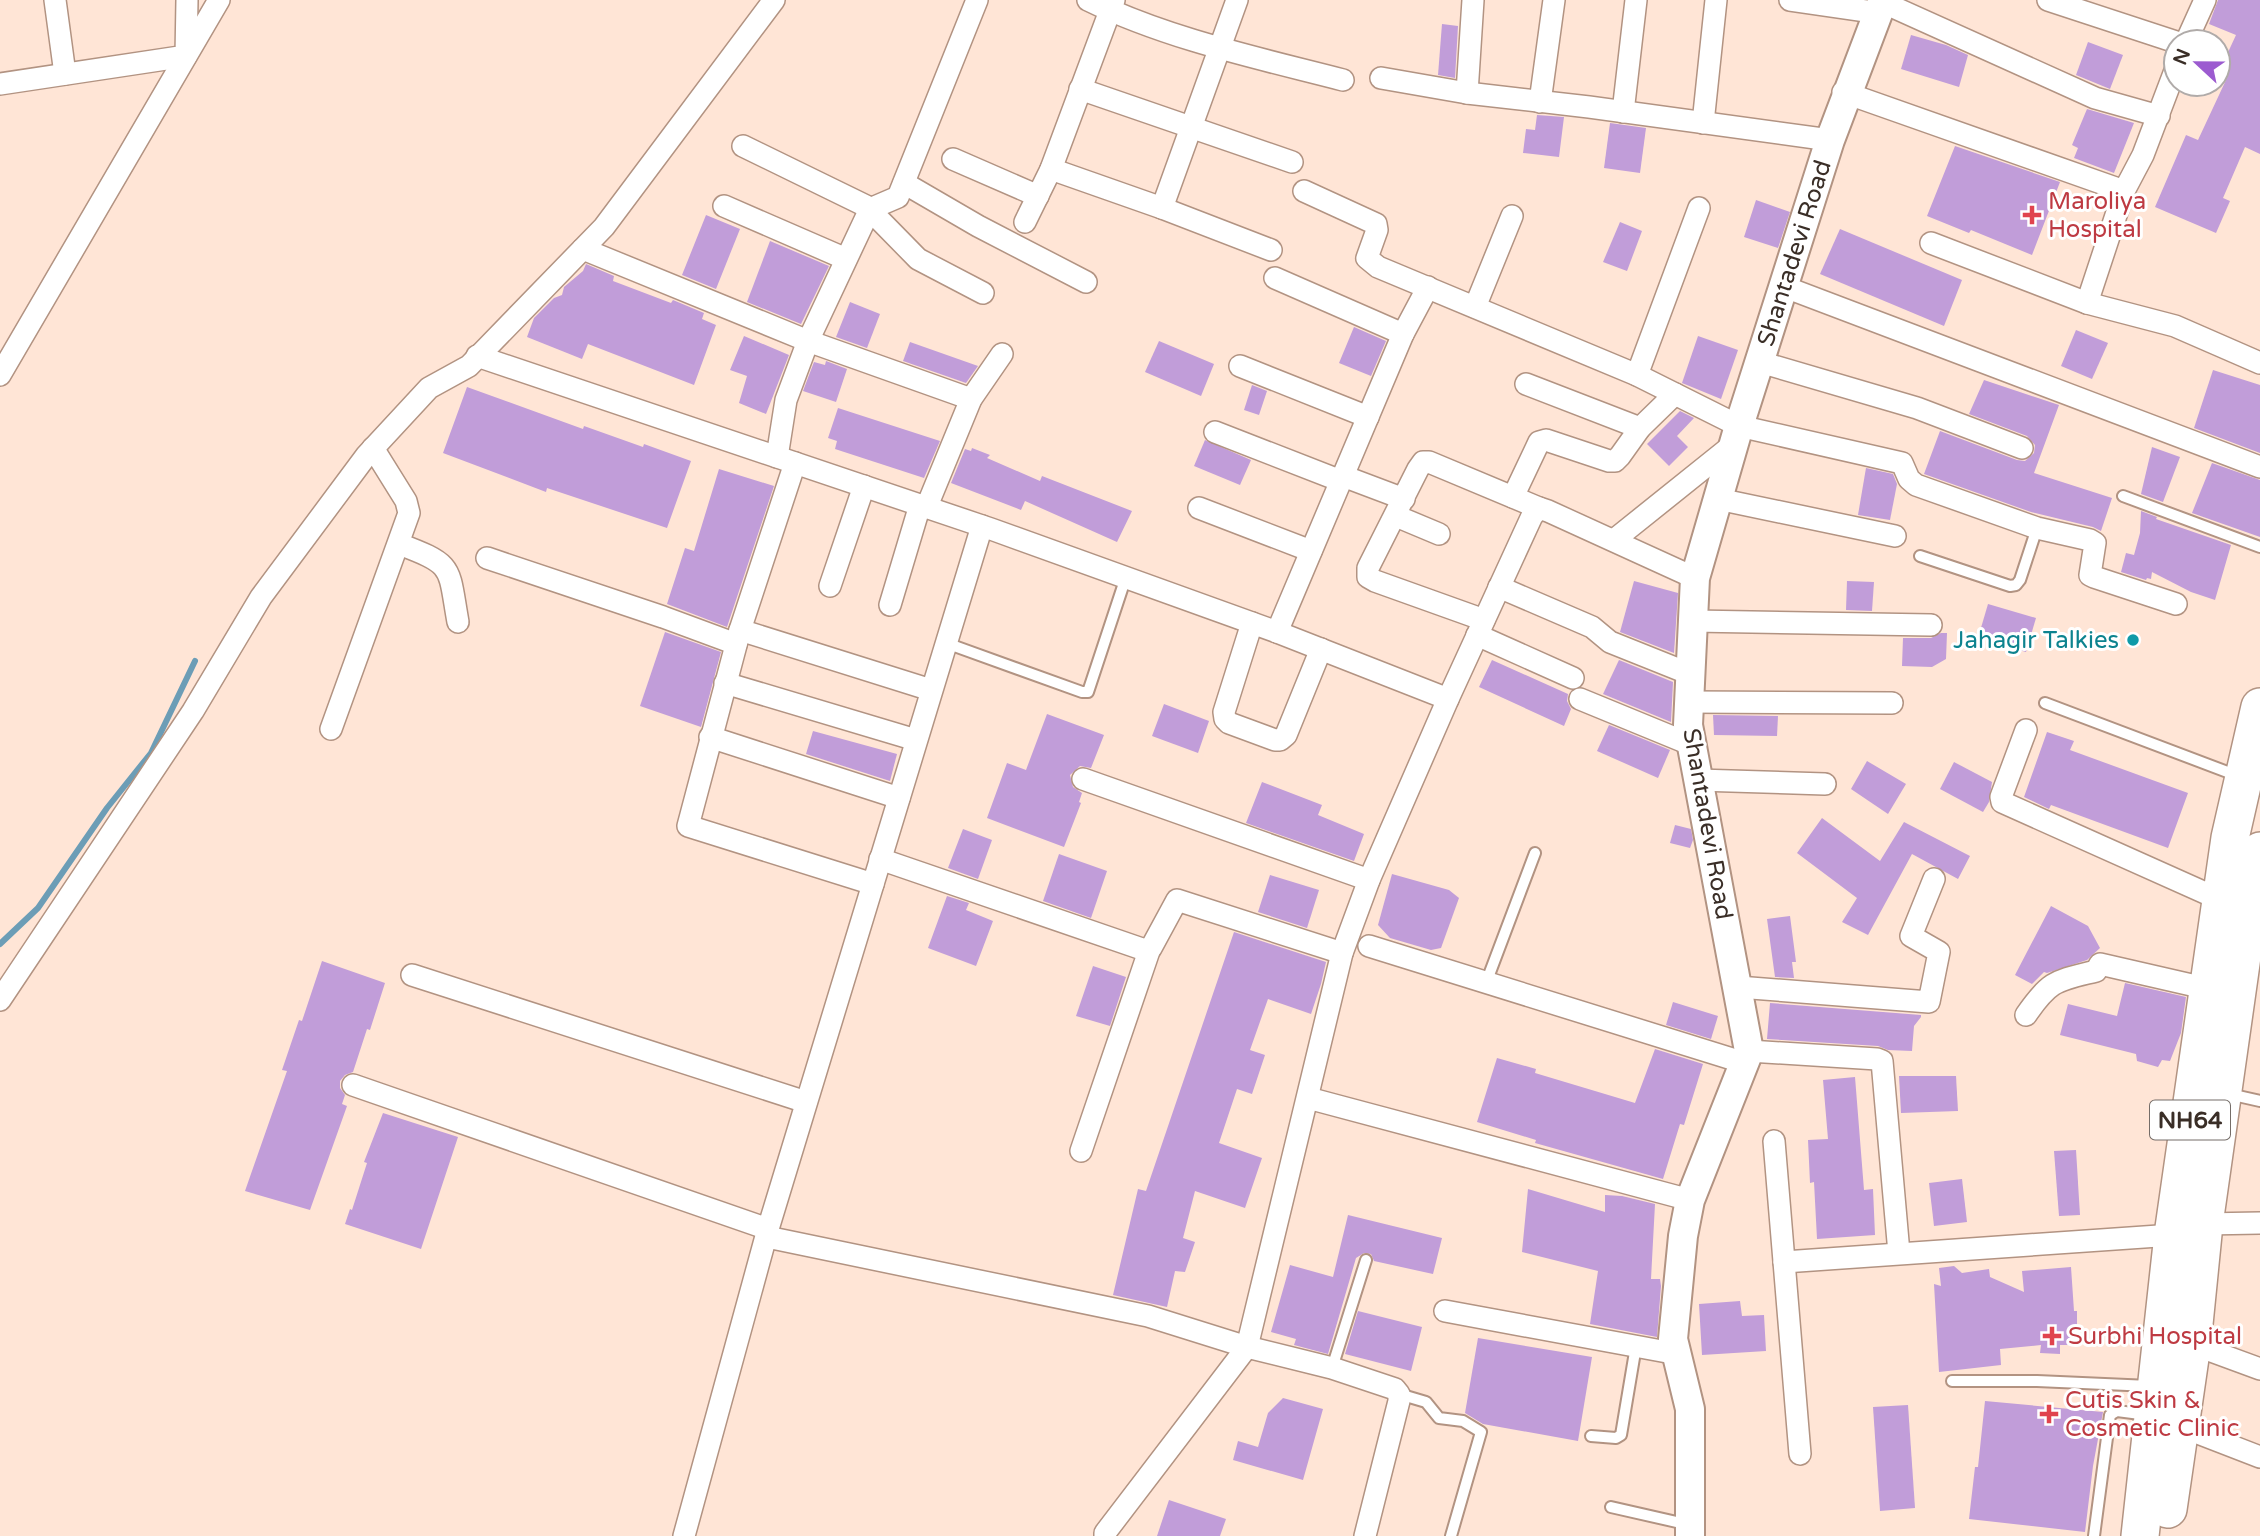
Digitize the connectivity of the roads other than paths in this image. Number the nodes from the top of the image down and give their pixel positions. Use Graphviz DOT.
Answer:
graph roads {
  1 [pos="55,0"];
  2 [pos="187,0"];
  3 [pos="219,0"];
  4 [pos="774,0"];
  5 [pos="977,0"];
  6 [pos="1088,0"];
  7 [pos="1237,0"];
  8 [pos="1473,0"];
  9 [pos="1554,0"];
  10 [pos="1636,0"];
  11 [pos="1716,0"];
  12 [pos="1790,0"];
  13 [pos="2048,0"];
  14 [pos="2205,0"];
  15 [pos="1882,5"];
  16 [pos="1113,6"];
  17 [pos="2192,28"];
  18 [pos="2162,37"];
  19 [pos="1220,49"];
  20 [pos="186,57"];
  21 [pos="65,74"];
  22 [pos="1381,78"];
  23 [pos="1343,80"];
  24 [pos="0,83"];
  25 [pos="1080,89"];
  26 [pos="1467,93"];
  27 [pos="1845,94"];
  28 [pos="2165,98"];
  29 [pos="1540,102"];
  30 [pos="1623,112"];
  31 [pos="2159,116"];
  32 [pos="1703,123"];
  33 [pos="1190,128"];
  34 [pos="1829,140"];
  35 [pos="743,146"];
  36 [pos="953,159"];
  37 [pos="1292,162"];
  38 [pos="1051,169"];
  39 [pos="904,183"];
  40 [pos="1304,191"];
  41 [pos="2124,191"];
  42 [pos="1038,196"];
  43 [pos="724,206"];
  44 [pos="1162,208"];
  45 [pos="1699,208"];
  46 [pos="870,209"];
  47 [pos="1512,216"];
  48 [pos="1025,222"];
  49 [pos="1931,243"];
  50 [pos="583,248"];
  51 [pos="1271,250"];
  52 [pos="846,259"];
  53 [pos="1275,278"];
  54 [pos="1086,282"];
  55 [pos="1427,286"];
  56 [pos="1785,287"];
  57 [pos="983,293"];
  58 [pos="2087,303"];
  59 [pos="1475,307"];
  60 [pos="1403,334"];
  61 [pos="808,341"];
  62 [pos="1002,354"];
  63 [pos="477,356"];
  64 [pos="1760,362"];
  65 [pos="2260,363"];
  66 [pos="1240,366"];
  67 [pos="0,375"];
  68 [pos="1637,375"];
  69 [pos="1526,384"];
  70 [pos="1675,394"];
  71 [pos="971,399"];
  72 [pos="1368,417"];
  73 [pos="1640,428"];
  74 [pos="1215,432"];
  75 [pos="1737,434"];
  76 [pos="373,448"];
  77 [pos="2022,448"];
  78 [pos="786,460"];
  79 [pos="2260,467"];
  80 [pos="1342,478"];
  81 [pos="864,486"];
  82 [pos="2123,496"];
  83 [pos="1513,497"];
  84 [pos="1718,499"];
  85 [pos="924,506"];
  86 [pos="1400,507"];
  87 [pos="1539,508"];
  88 [pos="1199,509"];
  89 [pos="982,526"];
  90 [pos="2037,528"];
  91 [pos="1439,534"];
  92 [pos="1895,536"];
  93 [pos="1614,540"];
  94 [pos="399,544"];
  95 [pos="2260,547"];
  96 [pos="1311,551"];
  97 [pos="1920,556"];
  98 [pos="486,558"];
  99 [pos="1126,577"];
  100 [pos="1695,578"];
  101 [pos="830,586"];
  102 [pos="1499,587"];
  103 [pos="2176,604"];
  104 [pos="890,605"];
  105 [pos="1693,621"];
  106 [pos="458,622"];
  107 [pos="1252,623"];
  108 [pos="1931,625"];
  109 [pos="1480,628"];
  110 [pos="1277,632"];
  111 [pos="738,637"];
  112 [pos="946,643"];
  113 [pos="1321,649"];
  114 [pos="1690,674"];
  115 [pos="725,684"];
  116 [pos="931,691"];
  117 [pos="1448,699"];
  118 [pos="1689,702"];
  119 [pos="1892,703"];
  120 [pos="2045,703"];
  121 [pos="2260,706"];
  122 [pos="331,729"];
  123 [pos="2026,730"];
  124 [pos="710,737"];
  125 [pos="916,740"];
  126 [pos="1692,745"];
  127 [pos="2244,778"];
  128 [pos="1083,779"];
  129 [pos="1698,780"];
  130 [pos="1825,784"];
  131 [pos="899,797"];
  132 [pos="2260,851"];
  133 [pos="1535,853"];
  134 [pos="880,859"];
  135 [pos="1934,879"];
  136 [pos="1368,880"];
  137 [pos="873,884"];
  138 [pos="2221,900"];
  139 [pos="1369,946"];
  140 [pos="1149,951"];
  141 [pos="1342,953"];
  142 [pos="412,975"];
  143 [pos="1486,983"];
  144 [pos="1738,987"];
  145 [pos="2208,989"];
  146 [pos="0,1000"];
  147 [pos="2026,1015"];
  148 [pos="1747,1057"];
  149 [pos="353,1085"];
  150 [pos="2223,1093"];
  151 [pos="1308,1098"];
  152 [pos="2260,1101"];
  153 [pos="806,1102"];
  154 [pos="1774,1141"];
  155 [pos="1081,1151"];
  156 [pos="1690,1200"];
  157 [pos="2260,1223"];
  158 [pos="2188,1230"];
  159 [pos="768,1233"];
  160 [pos="1899,1253"];
  161 [pos="1366,1260"];
  162 [pos="1784,1262"];
  163 [pos="1445,1311"];
  164 [pos="2192,1344"];
  165 [pos="1636,1346"];
  166 [pos="1247,1347"];
  167 [pos="1678,1354"];
  168 [pos="1332,1368"];
  169 [pos="2260,1369"];
  170 [pos="1952,1381"];
  171 [pos="1399,1394"];
  172 [pos="2163,1410"];
  173 [pos="1591,1436"];
  174 [pos="1800,1454"];
  175 [pos="2260,1457"];
  176 [pos="1611,1507"];
  177 [pos="1690,1531"];
  178 [pos="684,1536"];
  179 [pos="1105,1536"];
  180 [pos="1365,1536"];
  181 [pos="1451,1536"];
  182 [pos="2094,1536"];
  183 [pos="2140,1536"];
  184 [pos="2164,1536"];
  1 -- 21 [label="street"];
  2 -- 20 [label="street"];
  3 -- 20 [label="street"];
  4 -- 50 [label="street"];
  5 -- 39 [label="street"];
  6 -- 16 [label="street"];
  7 -- 19 [label="street"];
  8 -- 26 [label="street"];
  9 -- 29 [label="street"];
  10 -- 30 [label="street"];
  11 -- 32 [label="street"];
  12 -- 15 [label="street"];
  13 -- 18 [label="street"];
  14 -- 17 [label="street"];
  15 -- 27 [label="street, Shantadevi Road"];
  15 -- 31 [label="street"];
  16 -- 19 [label="street"];
  16 -- 25 [label="street"];
  19 -- 23 [label="street"];
  19 -- 33 [label="street"];
  20 -- 21 [label="street"];
  20 -- 67 [label="street"];
  21 -- 24 [label="street"];
  22 -- 26 [label="street"];
  25 -- 33 [label="street"];
  25 -- 38 [label="street"];
  26 -- 29 [label="street"];
  27 -- 34 [label="street, Shantadevi Road"];
  27 -- 41 [label="street"];
  28 -- 31 [label="street"];
  29 -- 30 [label="street"];
  30 -- 32 [label="street"];
  31 -- 41 [label="street"];
  32 -- 34 [label="street"];
  33 -- 37 [label="street"];
  33 -- 44 [label="street"];
  34 -- 56 [label="street, Shantadevi Road"];
  35 -- 46 [label="street"];
  36 -- 42 [label="street"];
  38 -- 42 [label="street"];
  38 -- 44 [label="street"];
  39 -- 46 [label="street"];
  39 -- 54 [label="street"];
  40 -- 55 [label="street"];
  41 -- 58 [label="street"];
  42 -- 48 [label="street"];
  43 -- 52 [label="street"];
  44 -- 51 [label="street"];
  45 -- 68 [label="street"];
  46 -- 52 [label="street"];
  46 -- 57 [label="street"];
  47 -- 59 [label="street"];
  49 -- 58 [label="street"];
  50 -- 61 [label="street"];
  50 -- 63 [label="street"];
  52 -- 61 [label="street"];
  53 -- 60 [label="street"];
  55 -- 59 [label="street"];
  55 -- 60 [label="street"];
  56 -- 64 [label="street, Shantadevi Road"];
  56 -- 79 [label="street"];
  58 -- 65 [label="street"];
  59 -- 68 [label="street"];
  60 -- 72 [label="street"];
  61 -- 71 [label="street"];
  61 -- 78 [label="street"];
  62 -- 71 [label="street"];
  63 -- 76 [label="street"];
  63 -- 78 [label="street"];
  64 -- 75 [label="street, Shantadevi Road"];
  64 -- 77 [label="street"];
  66 -- 72 [label="street"];
  68 -- 70 [label="street"];
  69 -- 73 [label="street"];
  70 -- 73 [label="street"];
  70 -- 75 [label="street"];
  71 -- 85 [label="street"];
  72 -- 80 [label="street"];
  73 -- 83 [label="street"];
  74 -- 80 [label="street"];
  75 -- 84 [label="street, Shantadevi Road"];
  75 -- 90 [label="street"];
  75 -- 93 [label="street"];
  76 -- 94 [label="street"];
  76 -- 146 [label="street"];
  78 -- 81 [label="street"];
  78 -- 111 [label="street"];
  80 -- 86 [label="street"];
  80 -- 96 [label="street"];
  81 -- 85 [label="street"];
  81 -- 101 [label="street"];
  82 -- 95 [label="lane"];
  83 -- 86 [label="street"];
  83 -- 87 [label="street"];
  84 -- 92 [label="street"];
  84 -- 100 [label="street, Shantadevi Road"];
  85 -- 89 [label="street"];
  85 -- 104 [label="street"];
  86 -- 91 [label="street"];
  86 -- 109 [label="street"];
  87 -- 93 [label="street"];
  87 -- 102 [label="street"];
  88 -- 96 [label="street"];
  89 -- 99 [label="street"];
  89 -- 112 [label="street"];
  90 -- 97 [label="lane"];
  90 -- 103 [label="street"];
  93 -- 100 [label="street"];
  94 -- 106 [label="street"];
  94 -- 122 [label="street"];
  96 -- 110 [label="street"];
  98 -- 111 [label="street"];
  99 -- 107 [label="street"];
  99 -- 112 [label="lane"];
  100 -- 105 [label="street, Shantadevi Road"];
  102 -- 109 [label="street"];
  102 -- 114 [label="street"];
  105 -- 108 [label="street"];
  105 -- 114 [label="street, Shantadevi Road"];
  107 -- 110 [label="street"];
  107 -- 113 [label="street"];
  109 -- 117 [label="street"];
  109 -- 126 [label="street"];
  110 -- 113 [label="street"];
  111 -- 115 [label="street"];
  111 -- 116 [label="street"];
  112 -- 116 [label="street"];
  113 -- 117 [label="street"];
  114 -- 118 [label="street, Shantadevi Road"];
  115 -- 124 [label="street"];
  115 -- 125 [label="street"];
  116 -- 125 [label="street"];
  117 -- 136 [label="street"];
  118 -- 119 [label="street"];
  118 -- 126 [label="street, Shantadevi Road"];
  120 -- 127 [label="lane"];
  121 -- 127 [label="highway, NH64"];
  123 -- 138 [label="street"];
  124 -- 131 [label="street"];
  124 -- 137 [label="street"];
  125 -- 131 [label="street"];
  126 -- 129 [label="street, Shantadevi Road"];
  127 -- 138 [label="highway, NH64"];
  128 -- 136 [label="street"];
  129 -- 130 [label="street"];
  129 -- 144 [label="street, Shantadevi Road"];
  131 -- 134 [label="street"];
  132 -- 150 [label="highway, NH64"];
  133 -- 143 [label="lane"];
  134 -- 137 [label="street"];
  134 -- 140 [label="street"];
  135 -- 144 [label="street"];
  136 -- 141 [label="street"];
  137 -- 153 [label="street"];
  138 -- 145 [label="highway, NH64"];
  139 -- 143 [label="street"];
  140 -- 141 [label="street"];
  140 -- 155 [label="street"];
  141 -- 151 [label="street"];
  142 -- 153 [label="street"];
  143 -- 148 [label="street"];
  144 -- 148 [label="street, Shantadevi Road"];
  145 -- 147 [label="street"];
  145 -- 158 [label="highway, NH64"];
  148 -- 156 [label="street"];
  148 -- 160 [label="street"];
  149 -- 159 [label="street"];
  150 -- 152 [label="lane"];
  150 -- 158 [label="highway, NH64"];
  151 -- 156 [label="street"];
  151 -- 166 [label="street"];
  153 -- 159 [label="street"];
  154 -- 162 [label="street"];
  156 -- 167 [label="street"];
  157 -- 158 [label="street"];
  158 -- 160 [label="street"];
  158 -- 164 [label="highway, NH64"];
  158 -- 172 [label="highway, NH64"];
  159 -- 166 [label="street"];
  159 -- 178 [label="street"];
  160 -- 162 [label="street"];
  161 -- 168 [label="lane"];
  162 -- 174 [label="street"];
  163 -- 165 [label="street"];
  164 -- 169 [label="street"];
  164 -- 172 [label="highway, NH64"];
  165 -- 167 [label="street"];
  165 -- 173 [label="lane"];
  166 -- 168 [label="street"];
  166 -- 179 [label="street"];
  167 -- 177 [label="street"];
  168 -- 171 [label="street"];
  170 -- 172 [label="lane"];
  171 -- 180 [label="street"];
  171 -- 181 [label="lane"];
  172 -- 175 [label="street"];
  172 -- 182 [label="lane"];
  172 -- 183 [label="highway, NH64"];
  172 -- 184 [label="highway, NH64"];
  176 -- 177 [label="lane"];
}
